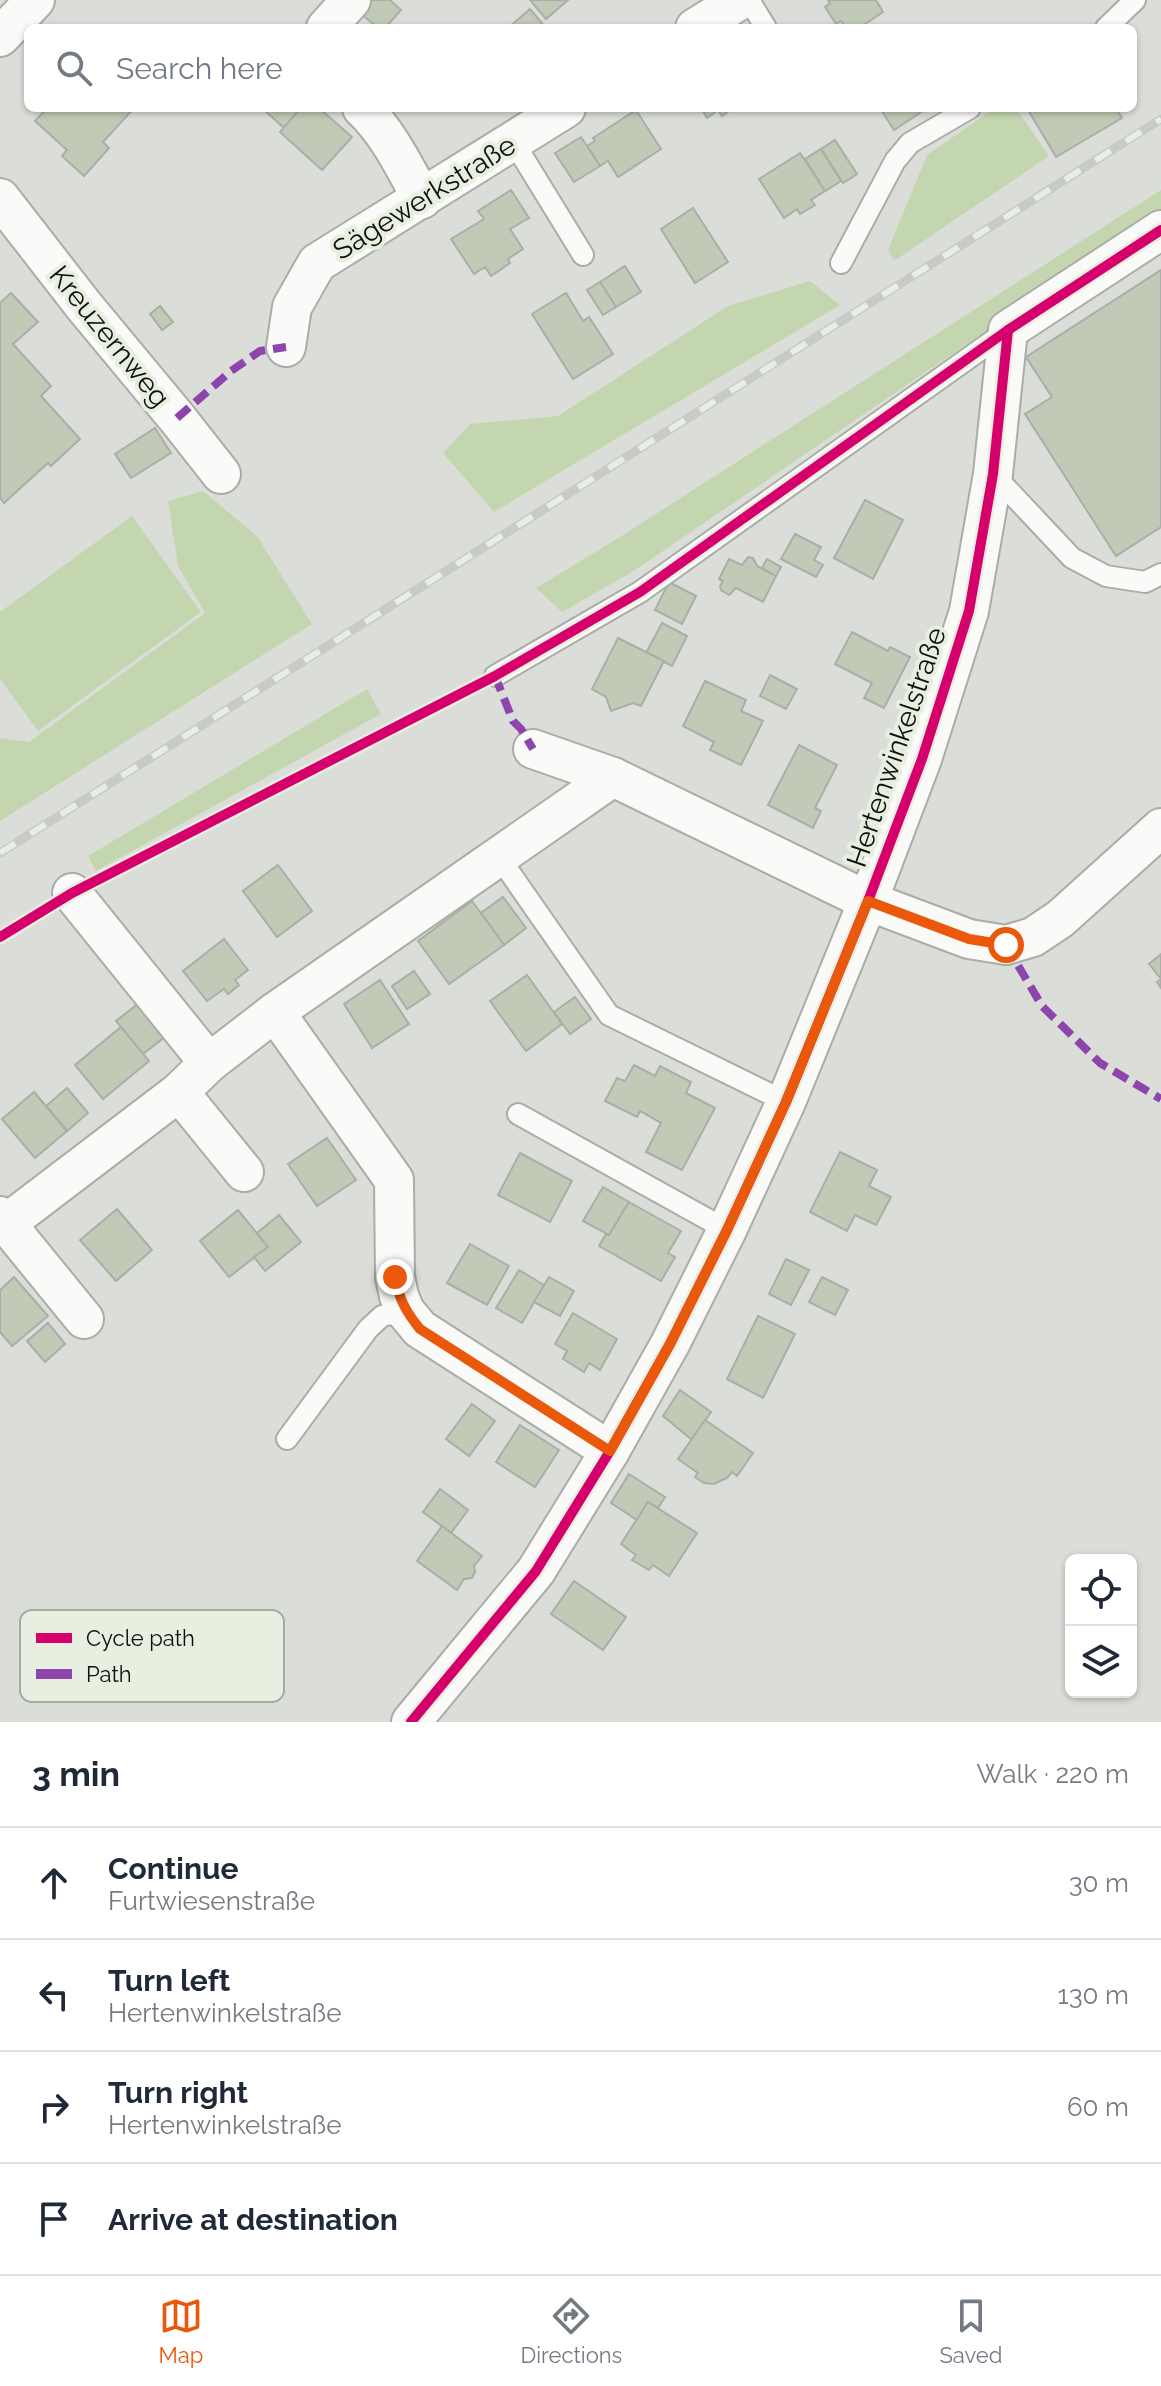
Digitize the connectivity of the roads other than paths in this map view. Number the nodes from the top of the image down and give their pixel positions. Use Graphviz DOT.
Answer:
graph roads {
  1 [pos="35,0"];
  2 [pos="351,0"];
  3 [pos="740,0"];
  4 [pos="749,0"];
  5 [pos="1135,0"];
  6 [pos="330,24"];
  7 [pos="701,24"];
  8 [pos="764,24"];
  9 [pos="1110,24"];
  10 [pos="0,37"];
  11 [pos="366,112"];
  12 [pos="560,112"];
  13 [pos="963,112"];
  14 [pos="513,141"];
  15 [pos="0,198"];
  16 [pos="422,199"];
  17 [pos="1161,230"];
  18 [pos="583,255"];
  19 [pos="841,263"];
  20 [pos="1008,330"];
  21 [pos="286,347"];
  22 [pos="221,474"];
  23 [pos="993,474"];
  24 [pos="1161,574"];
  25 [pos="495,676"];
  26 [pos="533,749"];
  27 [pos="613,777"];
  28 [pos="1161,828"];
  29 [pos="499,857"];
  30 [pos="72,893"];
  31 [pos="868,901"];
  32 [pos="275,1012"];
  33 [pos="209,1063"];
  34 [pos="179,1092"];
  35 [pos="786,1102"];
  36 [pos="518,1114"];
  37 [pos="244,1172"];
  38 [pos="3,1220"];
  39 [pos="727,1230"];
  40 [pos="405,1311"];
  41 [pos="84,1319"];
  42 [pos="287,1439"];
  43 [pos="610,1451"];
  44 [pos="411,1722"];
  1 -- 10 [label="street"];
  2 -- 6 [label="street"];
  3 -- 7 [label="street"];
  4 -- 8 [label="lane"];
  5 -- 9 [label="lane"];
  11 -- 16 [label="street"];
  12 -- 14 [label="street, Sägewerkstraße"];
  13 -- 19 [label="lane"];
  14 -- 16 [label="street, Sägewerkstraße"];
  14 -- 18 [label="lane"];
  15 -- 22 [label="street, Kreuzernweg"];
  16 -- 21 [label="street, Sägewerkstraße"];
  17 -- 20 [label="street"];
  20 -- 23 [label="street, Hertenwinkelstraße"];
  20 -- 25 [label="lane"];
  23 -- 24 [label="lane"];
  23 -- 31 [label="street, Hertenwinkelstraße"];
  26 -- 27 [label="street, Hertenwinkelstraße"];
  27 -- 29 [label="street"];
  27 -- 31 [label="street, Hertenwinkelstraße"];
  28 -- 31 [label="street"];
  29 -- 32 [label="street"];
  29 -- 35 [label="lane"];
  30 -- 33 [label="street"];
  31 -- 35 [label="street, Hertenwinkelstraße"];
  32 -- 33 [label="street"];
  32 -- 40 [label="street"];
  33 -- 34 [label="street"];
  34 -- 37 [label="street"];
  34 -- 38 [label="street"];
  35 -- 39 [label="street, Hertenwinkelstraße"];
  36 -- 39 [label="lane"];
  38 -- 41 [label="street"];
  39 -- 43 [label="street, Hertenwinkelstraße"];
  40 -- 42 [label="lane"];
  40 -- 43 [label="street"];
  43 -- 44 [label="street, Hertenwinkelstraße"];
}
